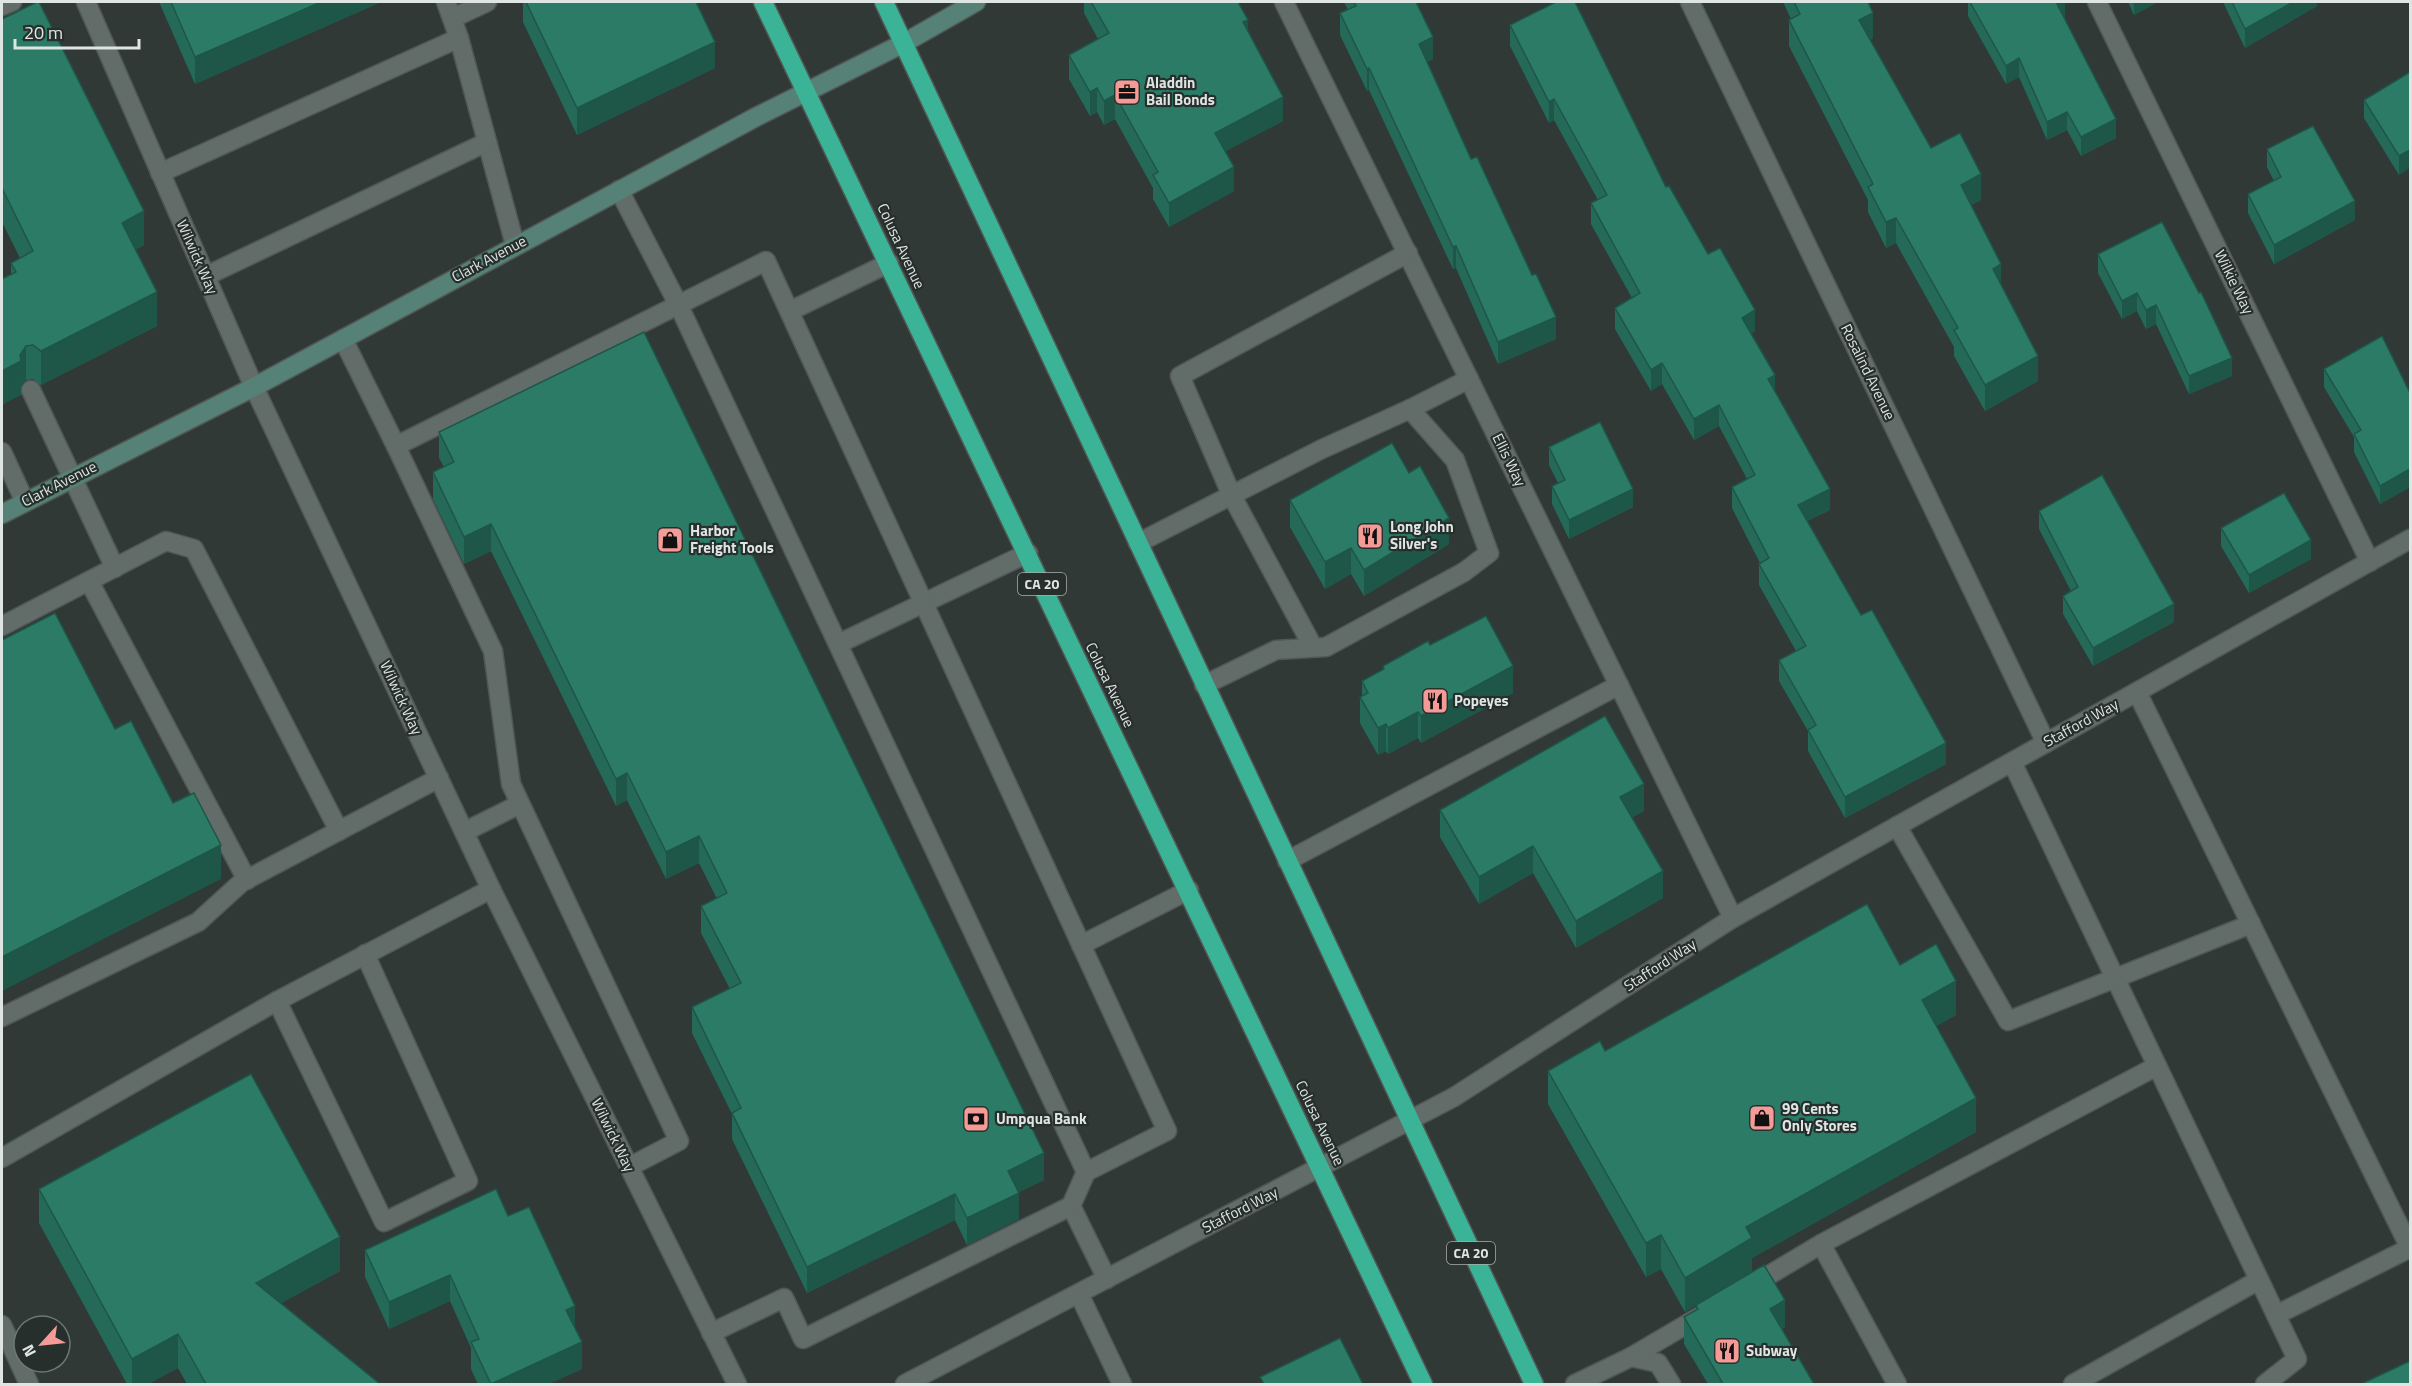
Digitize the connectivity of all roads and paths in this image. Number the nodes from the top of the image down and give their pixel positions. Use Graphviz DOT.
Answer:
graph roads {
  1 [pos="12,2"];
  2 [pos="86,2"];
  3 [pos="487,2"];
  4 [pos="763,2"];
  5 [pos="884,2"];
  6 [pos="976,2"];
  7 [pos="1284,2"];
  8 [pos="1690,2"];
  9 [pos="2097,2"];
  10 [pos="2,6"];
  11 [pos="449,10"];
  12 [pos="459,38"];
  13 [pos="904,43"];
  14 [pos="808,92"];
  15 [pos="487,142"];
  16 [pos="160,173"];
  17 [pos="619,190"];
  18 [pos="515,245"];
  19 [pos="1408,253"];
  20 [pos="889,263"];
  21 [pos="206,276"];
  22 [pos="679,306"];
  23 [pos="790,311"];
  24 [pos="343,339"];
  25 [pos="1469,379"];
  26 [pos="254,387"];
  27 [pos="31,390"];
  28 [pos="1410,409"];
  29 [pos="396,446"];
  30 [pos="2,452"];
  31 [pos="70,478"];
  32 [pos="1232,496"];
  33 [pos="25,502"];
  34 [pos="2,514"];
  35 [pos="2410,539"];
  36 [pos="1138,543"];
  37 [pos="1028,553"];
  38 [pos="2370,562"];
  39 [pos="115,568"];
  40 [pos="89,581"];
  41 [pos="923,602"];
  42 [pos="2,626"];
  43 [pos="838,644"];
  44 [pos="1313,647"];
  45 [pos="1204,685"];
  46 [pos="1619,685"];
  47 [pos="2137,692"];
  48 [pos="2046,743"];
  49 [pos="2012,762"];
  50 [pos="439,778"];
  51 [pos="520,804"];
  52 [pos="1897,826"];
  53 [pos="339,831"];
  54 [pos="464,832"];
  55 [pos="1287,861"];
  56 [pos="247,880"];
  57 [pos="491,889"];
  58 [pos="1189,890"];
  59 [pos="1733,918"];
  60 [pos="2251,924"];
  61 [pos="1081,945"];
  62 [pos="364,954"];
  63 [pos="2116,980"];
  64 [pos="277,1001"];
  65 [pos="2,1017"];
  66 [pos="2157,1066"];
  67 [pos="1408,1120"];
  68 [pos="2,1158"];
  69 [pos="629,1167"];
  70 [pos="1321,1167"];
  71 [pos="1086,1172"];
  72 [pos="1071,1206"];
  73 [pos="1821,1244"];
  74 [pos="2410,1248"];
  75 [pos="1107,1279"];
  76 [pos="2259,1280"];
  77 [pos="1079,1293"];
  78 [pos="2276,1316"];
  79 [pos="2,1325"];
  80 [pos="711,1333"];
  81 [pos="1631,1357"];
  82 [pos="29,1384"];
  83 [pos="737,1384"];
  84 [pos="905,1384"];
  85 [pos="1122,1384"];
  86 [pos="1423,1384"];
  87 [pos="1534,1384"];
  88 [pos="1575,1384"];
  89 [pos="1671,1384"];
  90 [pos="1898,1384"];
  91 [pos="2073,1384"];
  92 [pos="2265,1384"];
  1 -- 10 [label="street"];
  2 -- 16 [label="street, Wilwick Way"];
  3 -- 11 [label="street"];
  4 -- 14 [label="highway, Colusa Avenue / CA 20"];
  5 -- 13 [label="highway, CA 20"];
  6 -- 13 [label="street, Clark Avenue"];
  7 -- 19 [label="street, Ellis Way"];
  8 -- 48 [label="street, Rosalind Avenue"];
  9 -- 38 [label="street, Wilkie Way"];
  11 -- 12 [label="street"];
  12 -- 15 [label="street"];
  12 -- 16 [label="street"];
  13 -- 14 [label="street, Clark Avenue"];
  13 -- 36 [label="highway, CA 20"];
  14 -- 17 [label="street, Clark Avenue"];
  14 -- 20 [label="highway, Colusa Avenue / CA 20"];
  15 -- 18 [label="street"];
  15 -- 21 [label="street"];
  16 -- 21 [label="street, Wilwick Way"];
  17 -- 18 [label="street, Clark Avenue"];
  17 -- 22 [label="street"];
  18 -- 24 [label="street, Clark Avenue"];
  19 -- 25 [label="street, Ellis Way"];
  19 -- 32 [label="street"];
  20 -- 23 [label="street"];
  20 -- 37 [label="highway, Colusa Avenue / CA 20"];
  21 -- 26 [label="street, Wilwick Way"];
  22 -- 23 [label="street"];
  22 -- 29 [label="street"];
  22 -- 43 [label="street"];
  23 -- 41 [label="street"];
  24 -- 26 [label="street, Clark Avenue"];
  24 -- 29 [label="street"];
  25 -- 28 [label="street"];
  25 -- 46 [label="street, Ellis Way"];
  26 -- 31 [label="street, Clark Avenue"];
  26 -- 50 [label="street, Wilwick Way"];
  27 -- 31 [label="street"];
  28 -- 32 [label="street"];
  28 -- 44 [label="street"];
  29 -- 51 [label="street"];
  30 -- 33 [label="street"];
  31 -- 33 [label="street, Clark Avenue"];
  31 -- 39 [label="street"];
  32 -- 36 [label="street"];
  32 -- 44 [label="street"];
  33 -- 34 [label="street, Clark Avenue"];
  35 -- 38 [label="street, Stafford Way"];
  36 -- 45 [label="highway, CA 20"];
  37 -- 41 [label="street"];
  37 -- 58 [label="highway, Colusa Avenue / CA 20"];
  38 -- 47 [label="street, Stafford Way"];
  39 -- 40 [label="street"];
  39 -- 53 [label="street"];
  40 -- 42 [label="street"];
  40 -- 56 [label="street"];
  41 -- 43 [label="street"];
  41 -- 61 [label="street"];
  43 -- 71 [label="street"];
  44 -- 45 [label="street"];
  45 -- 55 [label="highway, CA 20"];
  46 -- 55 [label="street"];
  46 -- 59 [label="street, Ellis Way"];
  47 -- 48 [label="street, Stafford Way"];
  47 -- 60 [label="street"];
  48 -- 49 [label="street, Stafford Way"];
  49 -- 52 [label="street, Stafford Way"];
  49 -- 63 [label="street"];
  50 -- 53 [label="street"];
  50 -- 54 [label="street, Wilwick Way"];
  51 -- 54 [label="street"];
  51 -- 69 [label="street"];
  52 -- 59 [label="street, Stafford Way"];
  52 -- 63 [label="street"];
  53 -- 56 [label="street"];
  54 -- 57 [label="street, Wilwick Way"];
  55 -- 67 [label="highway, CA 20"];
  56 -- 65 [label="street"];
  57 -- 62 [label="street"];
  57 -- 69 [label="street, Wilwick Way"];
  58 -- 61 [label="street"];
  58 -- 70 [label="highway, Colusa Avenue / CA 20"];
  59 -- 67 [label="street, Stafford Way"];
  60 -- 63 [label="street"];
  60 -- 74 [label="street"];
  61 -- 71 [label="street"];
  62 -- 64 [label="street"];
  62 -- 64 [label="street"];
  63 -- 66 [label="street"];
  64 -- 68 [label="street"];
  66 -- 73 [label="street"];
  66 -- 76 [label="street"];
  67 -- 70 [label="street, Stafford Way"];
  67 -- 87 [label="highway, CA 20"];
  69 -- 80 [label="street, Wilwick Way"];
  70 -- 75 [label="street, Stafford Way"];
  70 -- 86 [label="highway, Colusa Avenue / CA 20"];
  71 -- 72 [label="street"];
  72 -- 75 [label="street"];
  72 -- 80 [label="street"];
  73 -- 81 [label="street"];
  73 -- 90 [label="street"];
  74 -- 78 [label="street"];
  75 -- 77 [label="street, Stafford Way"];
  76 -- 78 [label="street"];
  76 -- 91 [label="street"];
  77 -- 84 [label="street, Stafford Way"];
  77 -- 85 [label="street"];
  78 -- 92 [label="street"];
  79 -- 82 [label="street"];
  80 -- 83 [label="street, Wilwick Way"];
  81 -- 88 [label="street"];
  81 -- 89 [label="street"];
}
